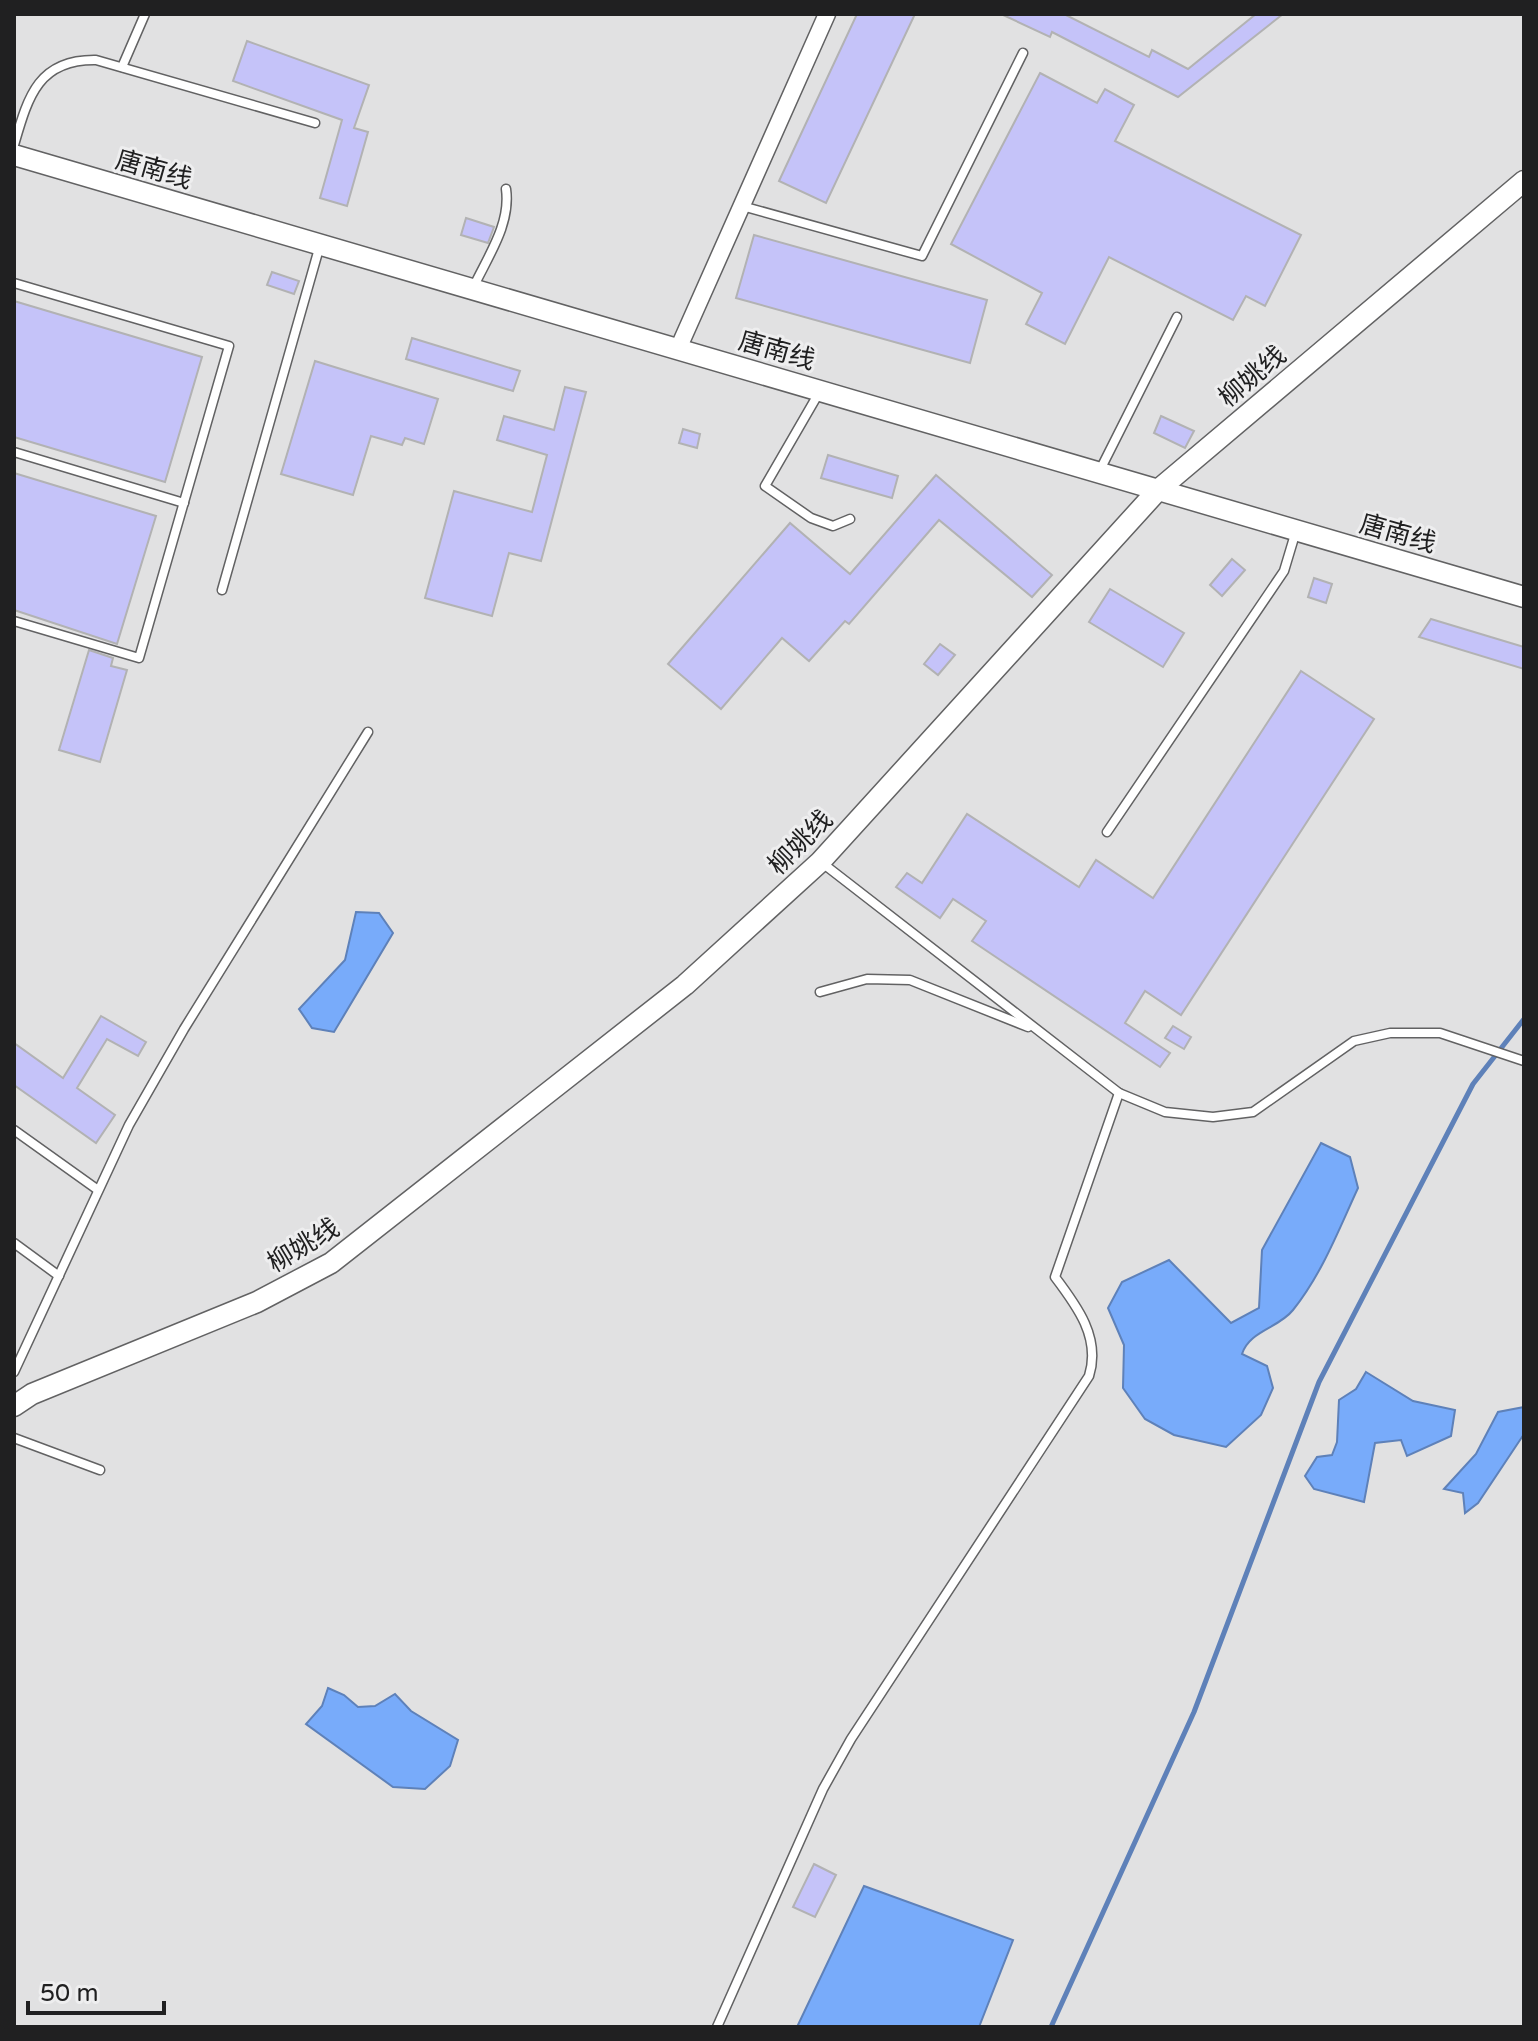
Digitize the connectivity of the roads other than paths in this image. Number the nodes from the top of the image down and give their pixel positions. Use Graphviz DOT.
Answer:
graph roads {
  1 [pos="145,14"];
  2 [pos="827,14"];
  3 [pos="1023,53"];
  4 [pos="122,67"];
  5 [pos="315,123"];
  6 [pos="14,145"];
  7 [pos="14,155"];
  8 [pos="1524,181"];
  9 [pos="506,189"];
  10 [pos="742,206"];
  11 [pos="321,244"];
  12 [pos="14,283"];
  13 [pos="473,288"];
  14 [pos="1177,317"];
  15 [pos="678,349"];
  16 [pos="821,390"];
  17 [pos="14,452"];
  18 [pos="1099,472"];
  19 [pos="1158,490"];
  20 [pos="184,503"];
  21 [pos="850,519"];
  22 [pos="1296,530"];
  23 [pos="222,590"];
  24 [pos="1524,597"];
  25 [pos="14,621"];
  26 [pos="368,732"];
  27 [pos="1107,832"];
  28 [pos="820,862"];
  29 [pos="820,992"];
  30 [pos="1040,1032"];
  31 [pos="1524,1061"];
  32 [pos="1119,1093"];
  33 [pos="14,1130"];
  34 [pos="98,1190"];
  35 [pos="14,1243"];
  36 [pos="59,1276"];
  37 [pos="14,1372"];
  38 [pos="14,1406"];
  39 [pos="14,1438"];
  40 [pos="100,1470"];
  41 [pos="717,2027"];
  1 -- 4 [label="lane"];
  2 -- 10 [label="street"];
  3 -- 10 [label="lane"];
  4 -- 5 [label="lane"];
  4 -- 6 [label="lane"];
  7 -- 11 [label="street, 唐南线"];
  8 -- 19 [label="street, 柳姚线"];
  9 -- 13 [label="lane"];
  10 -- 15 [label="street"];
  11 -- 13 [label="street, 唐南线"];
  11 -- 23 [label="lane"];
  12 -- 20 [label="lane"];
  13 -- 15 [label="street, 唐南线"];
  14 -- 18 [label="lane"];
  15 -- 16 [label="street, 唐南线"];
  16 -- 18 [label="street, 唐南线"];
  16 -- 21 [label="lane"];
  17 -- 20 [label="lane"];
  18 -- 19 [label="street, 唐南线"];
  19 -- 22 [label="street, 唐南线"];
  19 -- 28 [label="street, 柳姚线"];
  20 -- 25 [label="lane"];
  22 -- 24 [label="street, 唐南线"];
  22 -- 27 [label="lane"];
  26 -- 34 [label="lane"];
  28 -- 30 [label="lane"];
  28 -- 38 [label="street, 柳姚线"];
  29 -- 30 [label="lane"];
  30 -- 32 [label="lane"];
  31 -- 32 [label="lane"];
  32 -- 41 [label="lane"];
  33 -- 34 [label="lane"];
  34 -- 36 [label="lane"];
  35 -- 36 [label="lane"];
  36 -- 37 [label="lane"];
  39 -- 40 [label="lane"];
}
